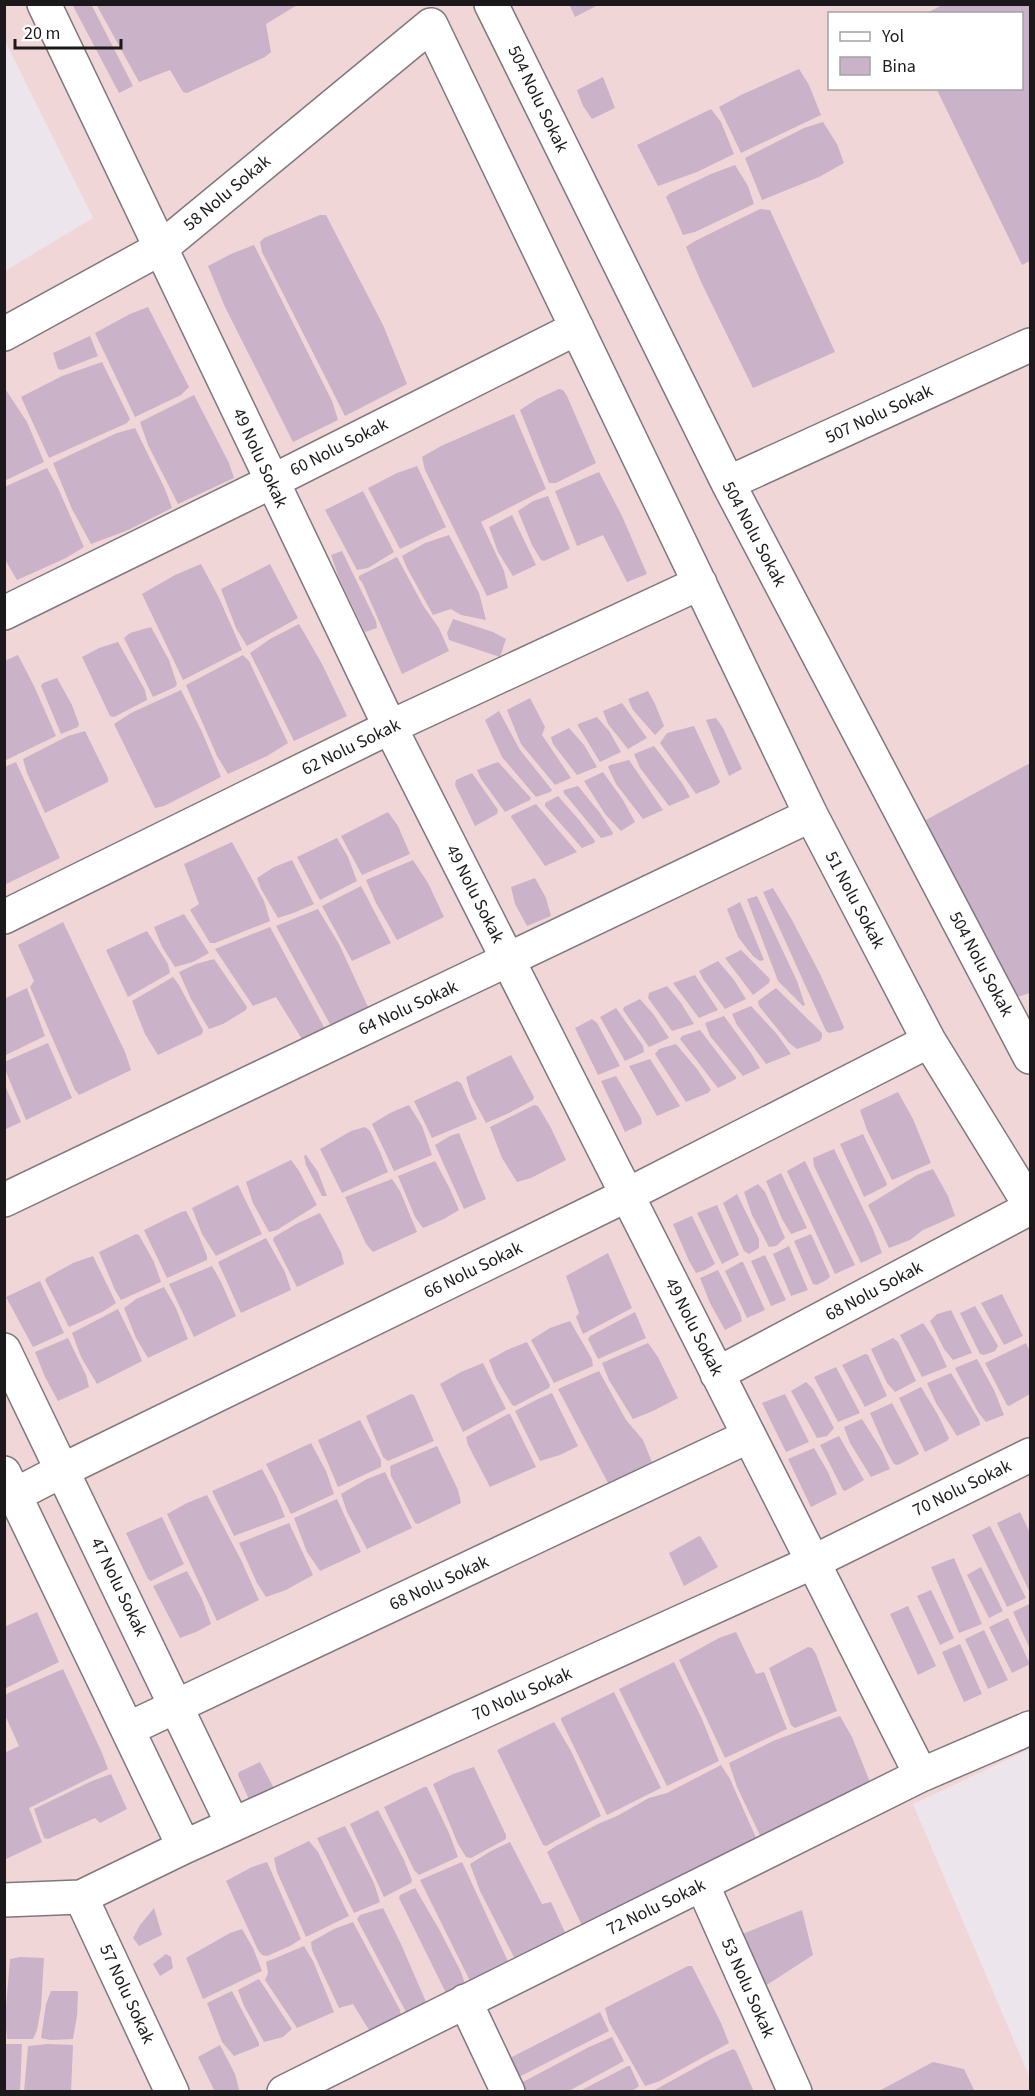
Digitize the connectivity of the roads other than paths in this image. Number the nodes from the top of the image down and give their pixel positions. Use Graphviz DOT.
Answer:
graph roads {
  1 [pos="44,4"];
  2 [pos="491,4"];
  3 [pos="431,25"];
  4 [pos="161,248"];
  5 [pos="577,328"];
  6 [pos="4,334"];
  7 [pos="1030,345"];
  8 [pos="271,482"];
  9 [pos="728,483"];
  10 [pos="700,584"];
  11 [pos="4,613"];
  12 [pos="390,727"];
  13 [pos="811,815"];
  14 [pos="4,917"];
  15 [pos="509,960"];
  16 [pos="929,1041"];
  17 [pos="1030,1057"];
  18 [pos="627,1194"];
  19 [pos="4,1200"];
  20 [pos="1030,1207"];
  21 [pos="4,1350"];
  22 [pos="717,1374"];
  23 [pos="749,1436"];
  24 [pos="1030,1455"];
  25 [pos="63,1470"];
  26 [pos="10,1484"];
  27 [pos="813,1562"];
  28 [pos="176,1707"];
  29 [pos="1030,1728"];
  30 [pos="128,1729"];
  31 [pos="921,1775"];
  32 [pos="233,1825"];
  33 [pos="184,1846"];
  34 [pos="702,1884"];
  35 [pos="81,1897"];
  36 [pos="4,1900"];
  37 [pos="465,2001"];
  38 [pos="172,2091"];
  39 [pos="284,2091"];
  40 [pos="507,2091"];
  41 [pos="795,2091"];
  1 -- 4 [label="street, 49 Nolu Sokak"];
  2 -- 9 [label="street, 504 Nolu Sokak"];
  3 -- 4 [label="street, 58 Nolu Sokak"];
  3 -- 5 [label="street, 51 Nolu Sokak"];
  4 -- 6 [label="street, 58 Nolu Sokak"];
  4 -- 8 [label="street, 49 Nolu Sokak"];
  5 -- 8 [label="street, 60 Nolu Sokak"];
  5 -- 10 [label="street, 51 Nolu Sokak"];
  7 -- 9 [label="street, 507 Nolu Sokak"];
  8 -- 11 [label="street, 60 Nolu Sokak"];
  8 -- 12 [label="street, 49 Nolu Sokak"];
  9 -- 17 [label="street, 504 Nolu Sokak"];
  10 -- 12 [label="street, 62 Nolu Sokak"];
  10 -- 13 [label="street, 51 Nolu Sokak"];
  12 -- 14 [label="street, 62 Nolu Sokak"];
  12 -- 15 [label="street, 49 Nolu Sokak"];
  13 -- 15 [label="street, 64 Nolu Sokak"];
  13 -- 16 [label="street, 51 Nolu Sokak"];
  15 -- 18 [label="street, 49 Nolu Sokak"];
  15 -- 19 [label="street, 64 Nolu Sokak"];
  16 -- 18 [label="street, 66 Nolu Sokak"];
  16 -- 20 [label="street, 51 Nolu Sokak"];
  18 -- 22 [label="street, 49 Nolu Sokak"];
  18 -- 25 [label="street, 66 Nolu Sokak"];
  20 -- 22 [label="street, 68 Nolu Sokak"];
  21 -- 25 [label="street, 47 Nolu Sokak"];
  22 -- 23 [label="street, 49 Nolu Sokak"];
  23 -- 27 [label="street, 49 Nolu Sokak"];
  23 -- 28 [label="street, 68 Nolu Sokak"];
  24 -- 27 [label="street, 70 Nolu Sokak"];
  25 -- 26 [label="street, 66 Nolu Sokak"];
  25 -- 28 [label="street, 47 Nolu Sokak"];
  26 -- 30 [label="street"];
  27 -- 31 [label="street, 49 Nolu Sokak"];
  27 -- 32 [label="street, 70 Nolu Sokak"];
  28 -- 30 [label="street, 68 Nolu Sokak"];
  28 -- 32 [label="street, 47 Nolu Sokak"];
  29 -- 31 [label="street, 72 Nolu Sokak"];
  30 -- 33 [label="street"];
  31 -- 34 [label="street, 72 Nolu Sokak"];
  32 -- 33 [label="street, 70 Nolu Sokak"];
  33 -- 35 [label="street, 70 Nolu Sokak"];
  34 -- 37 [label="street, 72 Nolu Sokak"];
  34 -- 41 [label="street, 53 Nolu Sokak"];
  35 -- 36 [label="street, 70 Nolu Sokak"];
  35 -- 38 [label="street, 57 Nolu Sokak"];
  37 -- 39 [label="street, 72 Nolu Sokak"];
  37 -- 40 [label="street"];
}
